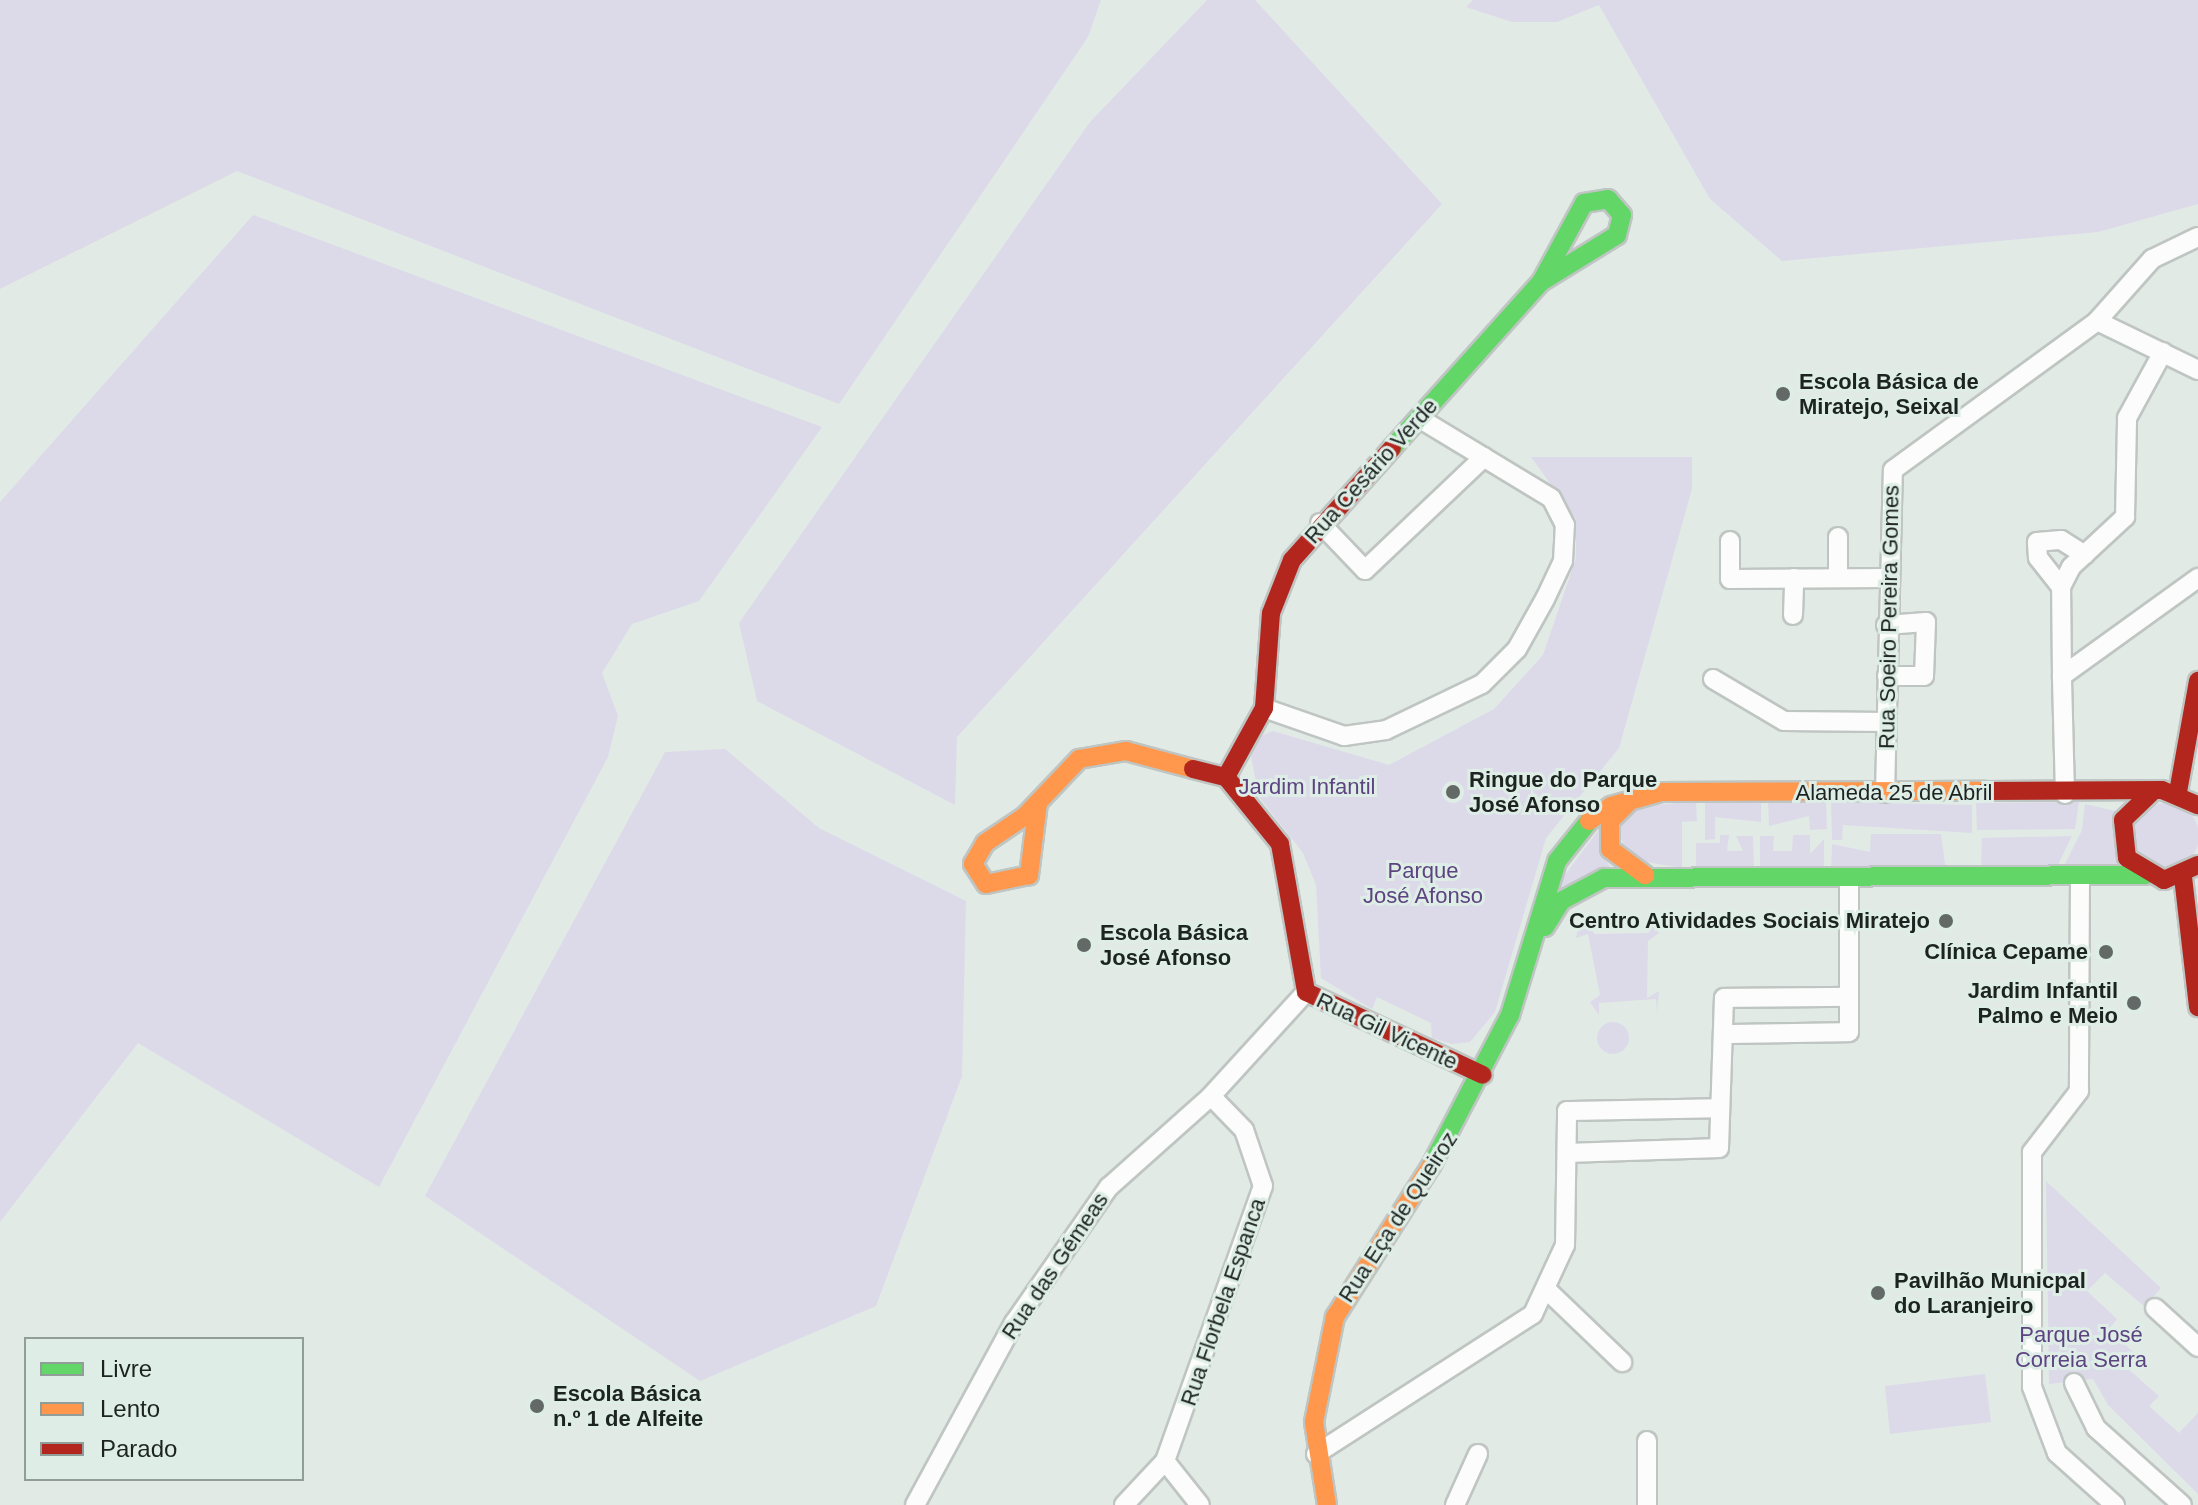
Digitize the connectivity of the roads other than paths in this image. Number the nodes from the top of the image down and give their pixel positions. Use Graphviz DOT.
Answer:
graph roads {
  1 [pos="2198,237"];
  2 [pos="1541,282"];
  3 [pos="2097,321"];
  4 [pos="2163,352"];
  5 [pos="2198,370"];
  6 [pos="1419,418"];
  7 [pos="1484,457"];
  8 [pos="1320,523"];
  9 [pos="1838,537"];
  10 [pos="1730,541"];
  11 [pos="2085,555"];
  12 [pos="1794,578"];
  13 [pos="1838,578"];
  14 [pos="1886,578"];
  15 [pos="2198,578"];
  16 [pos="2061,587"];
  17 [pos="1793,615"];
  18 [pos="1886,625"];
  19 [pos="1887,676"];
  20 [pos="2062,676"];
  21 [pos="1713,679"];
  22 [pos="2198,681"];
  23 [pos="1264,708"];
  24 [pos="1886,722"];
  25 [pos="1226,777"];
  26 [pos="2178,792"];
  27 [pos="1885,793"];
  28 [pos="2151,793"];
  29 [pos="2065,794"];
  30 [pos="1637,796"];
  31 [pos="1038,803"];
  32 [pos="2198,805"];
  33 [pos="2190,871"];
  34 [pos="1645,875"];
  35 [pos="2146,875"];
  36 [pos="1849,877"];
  37 [pos="2080,879"];
  38 [pos="2192,934"];
  39 [pos="1536,940"];
  40 [pos="2195,977"];
  41 [pos="1306,992"];
  42 [pos="1848,997"];
  43 [pos="2198,1007"];
  44 [pos="1724,1034"];
  45 [pos="1483,1075"];
  46 [pos="1211,1096"];
  47 [pos="1720,1108"];
  48 [pos="1567,1153"];
  49 [pos="1548,1291"];
  50 [pos="2155,1308"];
  51 [pos="2198,1347"];
  52 [pos="1622,1362"];
  53 [pos="2074,1383"];
  54 [pos="1647,1441"];
  55 [pos="1316,1454"];
  56 [pos="1478,1454"];
  57 [pos="1165,1461"];
  58 [pos="915,1505"];
  59 [pos="1124,1505"];
  60 [pos="1200,1505"];
  61 [pos="1327,1505"];
  62 [pos="1455,1505"];
  63 [pos="1647,1505"];
  64 [pos="2115,1505"];
  65 [pos="2182,1505"];
  1 -- 3 [label="street"];
  2 -- 2 [label="main road"];
  2 -- 6 [label="main road, Rua Cesário Verde"];
  3 -- 4 [label="street"];
  3 -- 14 [label="street, Rua Soeiro Pereira Gomes"];
  4 -- 5 [label="street"];
  4 -- 11 [label="street"];
  6 -- 7 [label="street"];
  6 -- 8 [label="main road, Rua Cesário Verde"];
  7 -- 8 [label="street"];
  7 -- 23 [label="street"];
  8 -- 23 [label="main road, Rua Cesário Verde"];
  9 -- 13 [label="street"];
  10 -- 12 [label="street"];
  11 -- 16 [label="street"];
  11 -- 16 [label="street"];
  12 -- 13 [label="street"];
  12 -- 17 [label="street"];
  13 -- 14 [label="street"];
  14 -- 18 [label="street, Rua Soeiro Pereira Gomes"];
  15 -- 20 [label="street"];
  16 -- 20 [label="street"];
  18 -- 19 [label="street, Rua Soeiro Pereira Gomes"];
  18 -- 19 [label="street"];
  19 -- 24 [label="street, Rua Soeiro Pereira Gomes"];
  20 -- 29 [label="street"];
  21 -- 24 [label="street"];
  22 -- 26 [label="main road"];
  23 -- 25 [label="main road, Rua Cesário Verde"];
  24 -- 27 [label="street, Rua Soeiro Pereira Gomes"];
  25 -- 31 [label="main road"];
  25 -- 41 [label="main road, Rua Gil Vicente"];
  26 -- 28 [label="main road, Alameda 25 de Abril"];
  26 -- 32 [label="main road"];
  27 -- 29 [label="main road, Alameda 25 de Abril"];
  27 -- 30 [label="main road, Alameda 25 de Abril"];
  28 -- 29 [label="main road, Alameda 25 de Abril"];
  28 -- 35 [label="main road"];
  30 -- 34 [label="main road"];
  30 -- 39 [label="main road, Alameda 25 de Abril"];
  31 -- 31 [label="main road"];
  33 -- 35 [label="main road"];
  33 -- 38 [label="main road"];
  34 -- 36 [label="main road"];
  34 -- 39 [label="main road"];
  35 -- 37 [label="main road"];
  36 -- 37 [label="main road"];
  36 -- 42 [label="street"];
  37 -- 64 [label="street"];
  38 -- 40 [label="main road"];
  39 -- 45 [label="main road, Rua Eça de Queiroz"];
  40 -- 43 [label="main road"];
  41 -- 45 [label="main road, Rua Gil Vicente"];
  41 -- 46 [label="street, Rua das Gémeas"];
  42 -- 44 [label="street"];
  42 -- 44 [label="street"];
  44 -- 47 [label="street"];
  45 -- 55 [label="main road, Rua Eça de Queiroz"];
  46 -- 57 [label="street, Rua Florbela Espanca"];
  46 -- 58 [label="street, Rua das Gémeas"];
  47 -- 48 [label="street"];
  47 -- 48 [label="street"];
  48 -- 49 [label="street"];
  49 -- 52 [label="street"];
  49 -- 55 [label="street"];
  50 -- 51 [label="street"];
  53 -- 65 [label="street"];
  54 -- 63 [label="street"];
  55 -- 61 [label="main road, Rua Eça de Queiroz"];
  56 -- 62 [label="street"];
  57 -- 59 [label="street, Rua Florbela Espanca"];
  57 -- 60 [label="street"];
}
